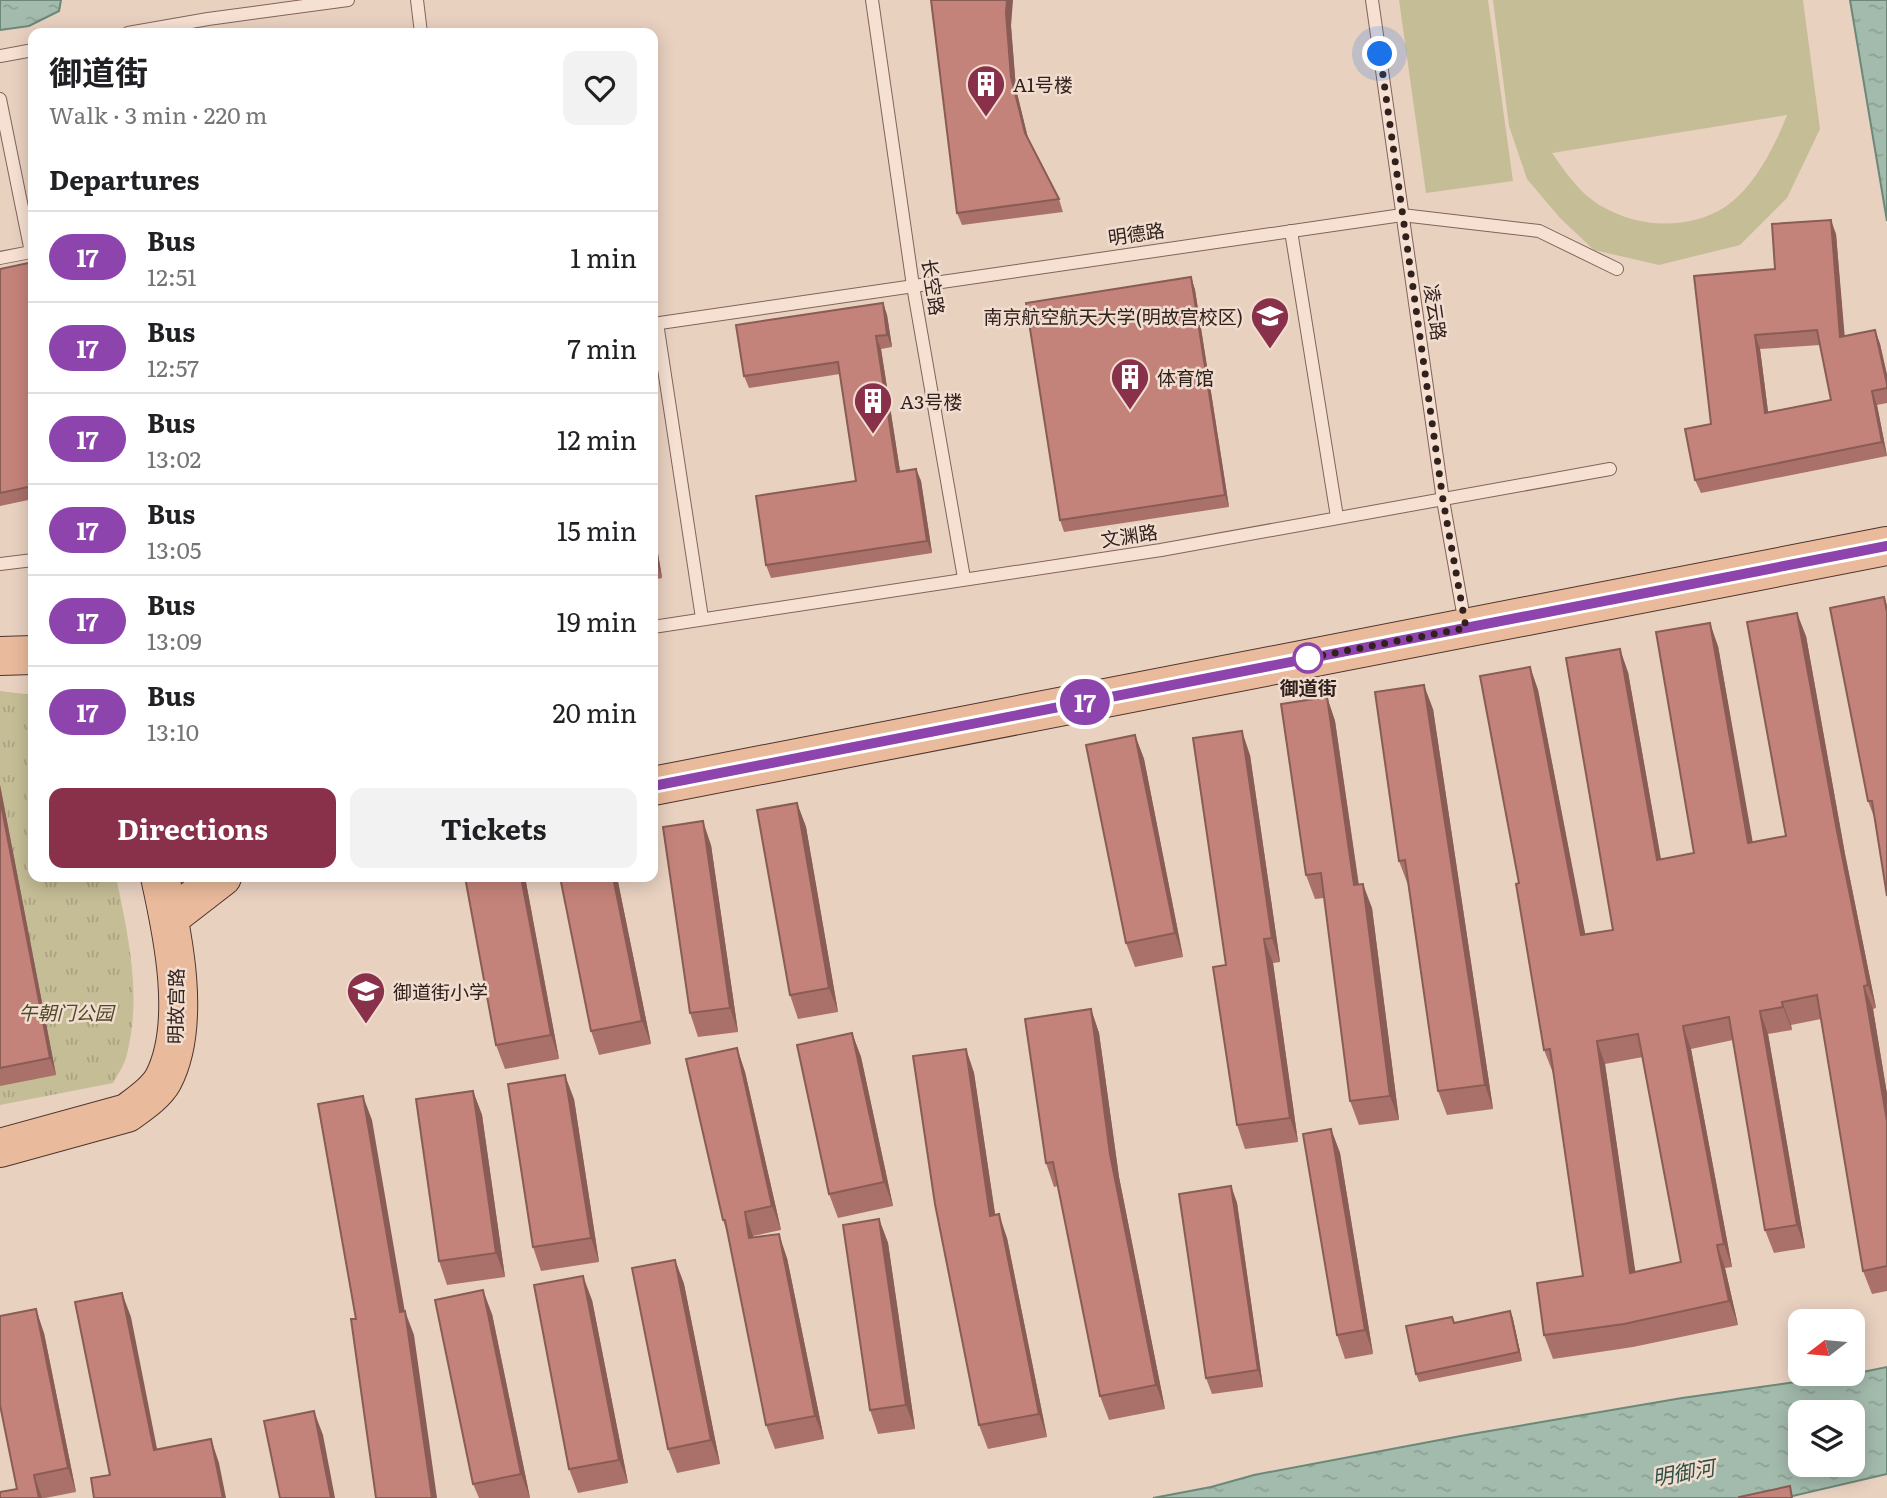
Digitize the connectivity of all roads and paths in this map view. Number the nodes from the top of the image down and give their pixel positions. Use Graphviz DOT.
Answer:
graph roads {
  1 [pos="348,0"];
  2 [pos="416,0"];
  3 [pos="872,0"];
  4 [pos="1373,0"];
  5 [pos="208,19"];
  6 [pos="157,28"];
  7 [pos="210,28"];
  8 [pos="420,28"];
  9 [pos="28,51"];
  10 [pos="0,56"];
  11 [pos="0,99"];
  12 [pos="1402,215"];
  13 [pos="1291,231"];
  14 [pos="28,232"];
  15 [pos="28,252"];
  16 [pos="0,258"];
  17 [pos="1617,269"];
  18 [pos="914,286"];
  19 [pos="658,323"];
  20 [pos="658,342"];
  21 [pos="1610,469"];
  22 [pos="1443,500"];
  23 [pos="1337,517"];
  24 [pos="1887,546"];
  25 [pos="28,559"];
  26 [pos="0,564"];
  27 [pos="964,579"];
  28 [pos="702,618"];
  29 [pos="658,626"];
  30 [pos="1466,628"];
  31 [pos="28,655"];
  32 [pos="0,656"];
  33 [pos="658,785"];
  34 [pos="161,882"];
  35 [pos="216,882"];
  36 [pos="169,918"];
  37 [pos="0,1148"];
  1 -- 5 [label="lane"];
  2 -- 8 [label="lane"];
  3 -- 18 [label="lane, 长空路"];
  4 -- 12 [label="lane, 凌云路"];
  5 -- 6 [label="lane"];
  5 -- 7 [label="lane"];
  9 -- 10 [label="lane"];
  11 -- 14 [label="lane"];
  12 -- 13 [label="lane, 明德路"];
  12 -- 17 [label="lane, 明德路"];
  12 -- 22 [label="lane, 凌云路"];
  13 -- 18 [label="lane, 明德路"];
  13 -- 23 [label="lane"];
  15 -- 16 [label="lane"];
  18 -- 19 [label="lane, 明德路"];
  18 -- 27 [label="lane, 长空路"];
  20 -- 28 [label="lane"];
  21 -- 22 [label="lane, 文渊路"];
  22 -- 23 [label="lane, 文渊路"];
  22 -- 30 [label="lane, 凌云路"];
  23 -- 27 [label="lane, 文渊路"];
  24 -- 30 [label="main road"];
  25 -- 26 [label="lane"];
  27 -- 28 [label="lane, 文渊路"];
  28 -- 29 [label="lane, 文渊路"];
  30 -- 33 [label="main road"];
  31 -- 32 [label="main road"];
  34 -- 36 [label="main road, 明故宫路"];
  35 -- 36 [label="main road"];
  36 -- 37 [label="main road, 明故宫路"];
}
